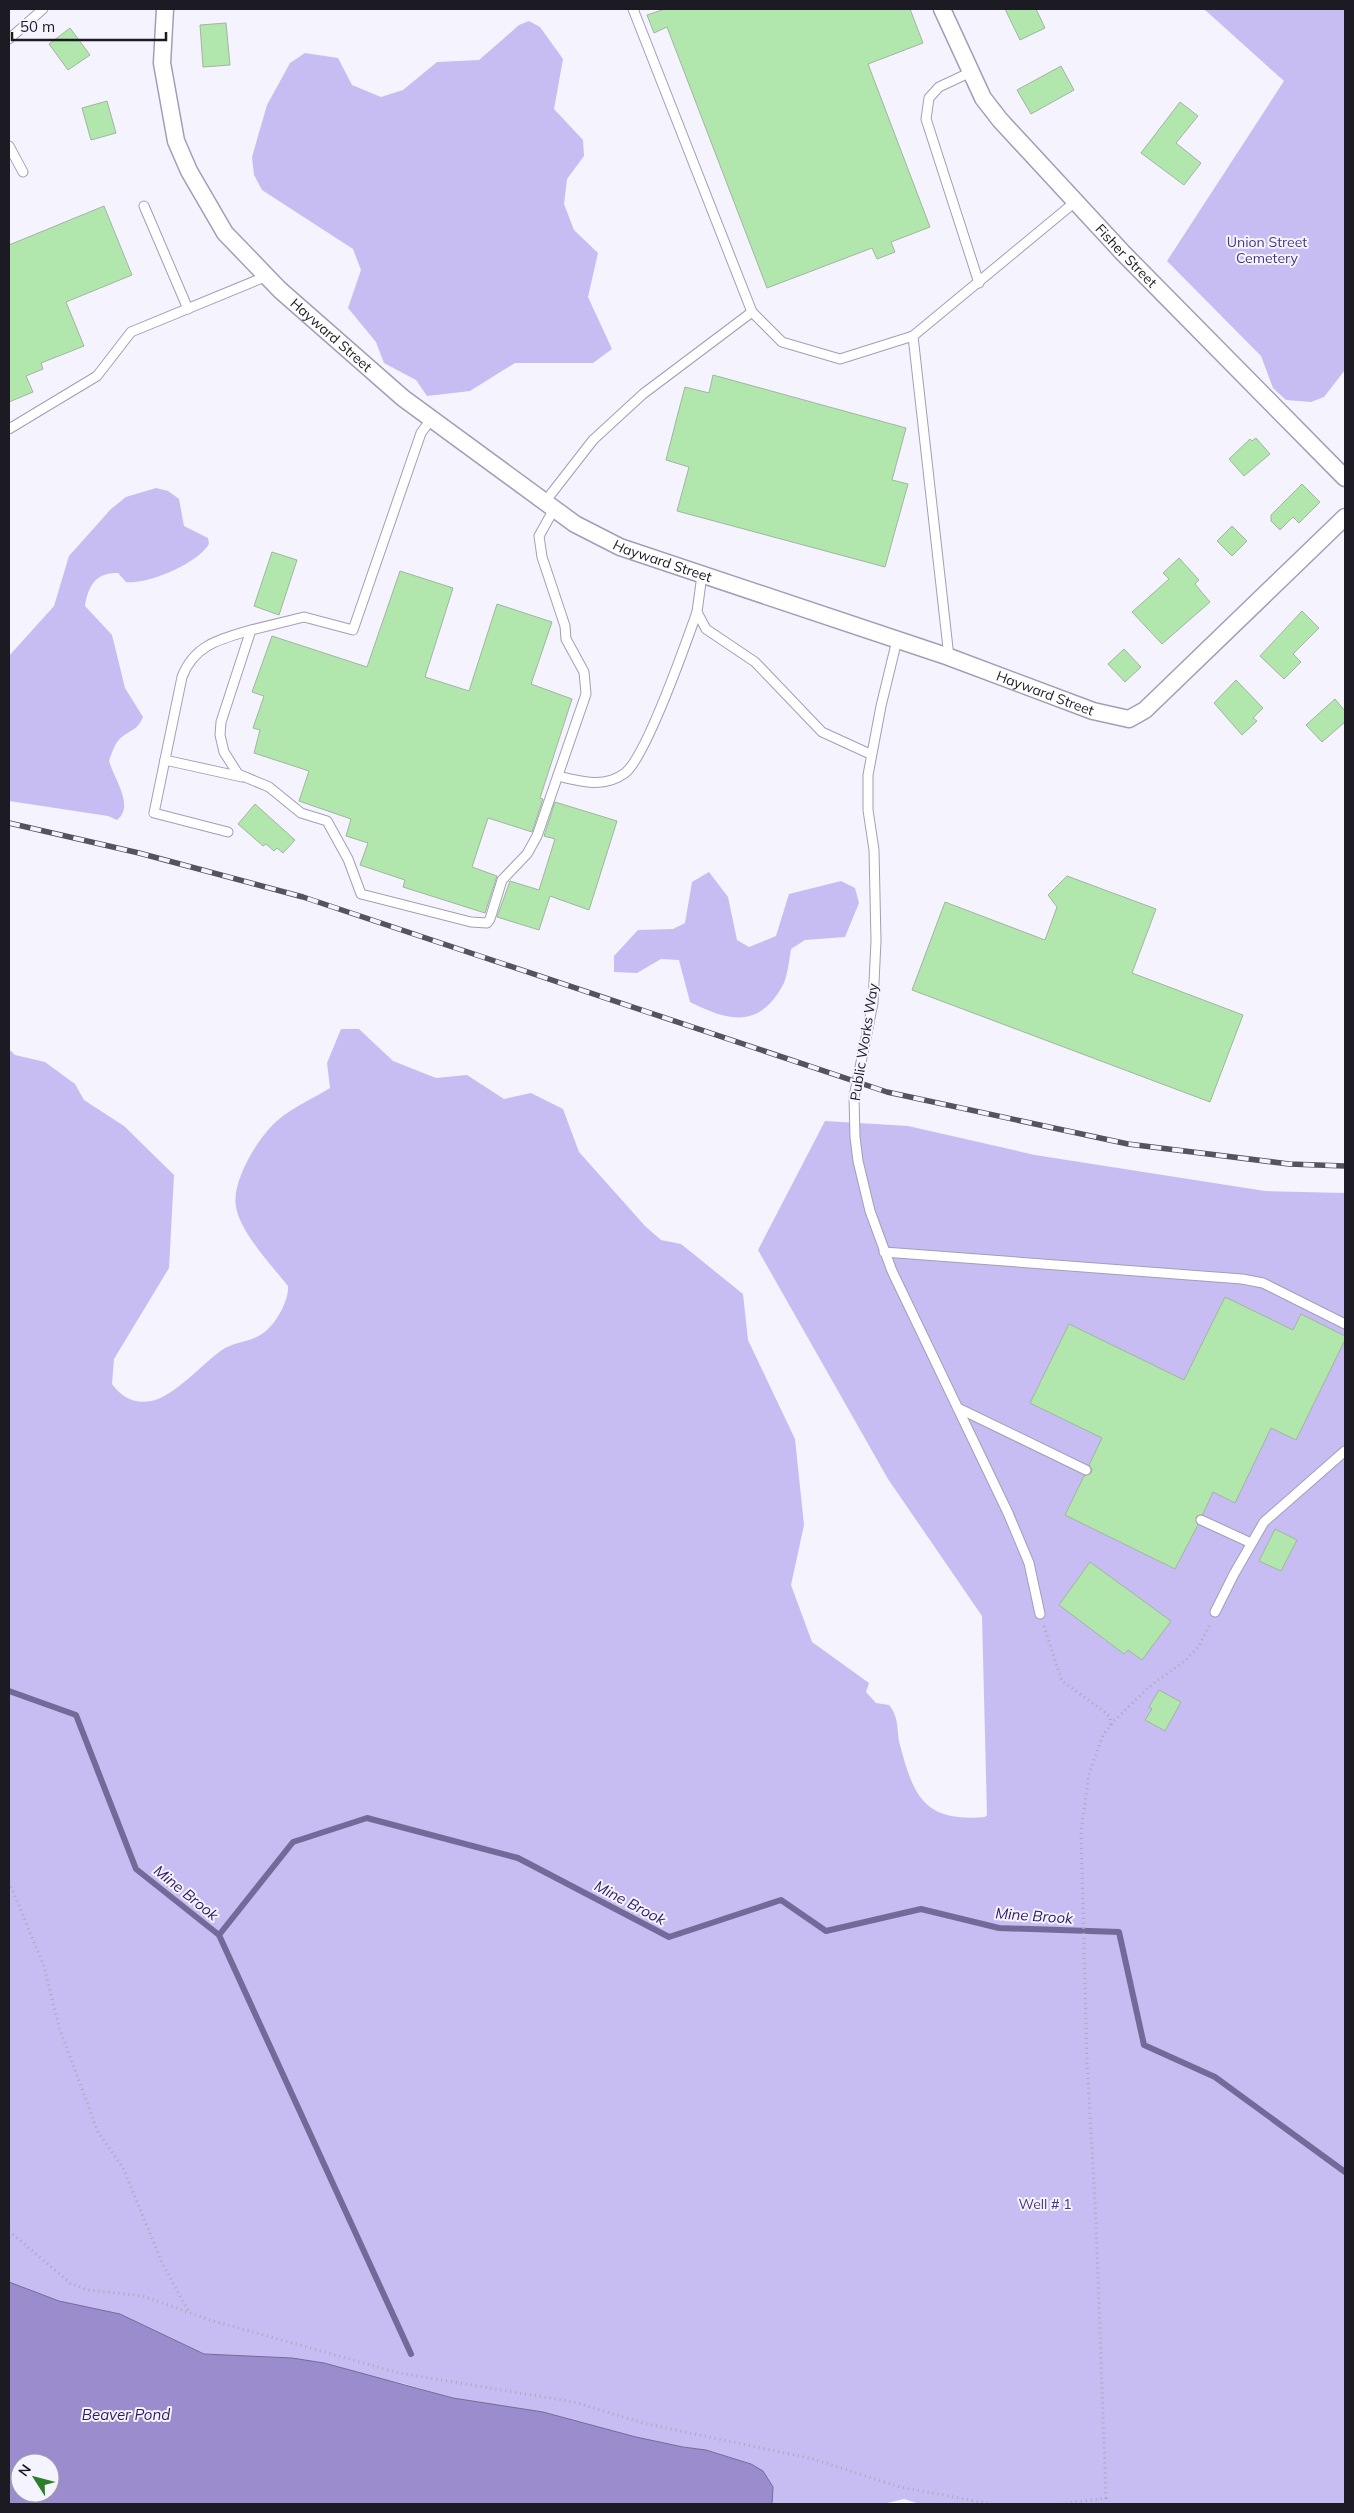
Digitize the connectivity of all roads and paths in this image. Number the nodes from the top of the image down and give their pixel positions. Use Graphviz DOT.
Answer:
graph roads {
  1 [pos="43,9"];
  2 [pos="165,9"];
  3 [pos="633,9"];
  4 [pos="942,9"];
  5 [pos="9,39"];
  6 [pos="971,72"];
  7 [pos="9,146"];
  8 [pos="23,172"];
  9 [pos="1075,202"];
  10 [pos="144,206"];
  11 [pos="267,276"];
  12 [pos="979,282"];
  13 [pos="188,309"];
  14 [pos="752,312"];
  15 [pos="913,336"];
  16 [pos="432,418"];
  17 [pos="9,429"];
  18 [pos="1345,478"];
  19 [pos="549,506"];
  20 [pos="1345,517"];
  21 [pos="702,575"];
  22 [pos="697,612"];
  23 [pos="251,630"];
  24 [pos="898,640"];
  25 [pos="949,657"];
  26 [pos="870,754"];
  27 [pos="165,760"];
  28 [pos="558,776"];
  29 [pos="244,778"];
  30 [pos="228,832"];
  31 [pos="884,1252"];
  32 [pos="1345,1324"];
  33 [pos="960,1410"];
  34 [pos="1345,1451"];
  35 [pos="1086,1470"];
  36 [pos="1200,1520"];
  37 [pos="1251,1543"];
  38 [pos="1215,1612"];
  39 [pos="1040,1614"];
  40 [pos="1111,1725"];
  41 [pos="9,1882"];
  42 [pos="9,2231"];
  43 [pos="190,2313"];
  44 [pos="1106,2498"];
  45 [pos="992,2504"];
  46 [pos="1061,2504"];
  47 [pos="1106,2504"];
  1 -- 5 [label="lane"];
  2 -- 11 [label="street, Hayward Street"];
  3 -- 14 [label="lane"];
  4 -- 6 [label="street, Fisher Street"];
  6 -- 9 [label="street, Fisher Street"];
  6 -- 12 [label="lane"];
  7 -- 8 [label="lane"];
  9 -- 12 [label="lane"];
  9 -- 18 [label="street, Fisher Street"];
  10 -- 13 [label="lane"];
  11 -- 13 [label="lane"];
  11 -- 16 [label="street, Hayward Street"];
  12 -- 15 [label="lane"];
  13 -- 17 [label="lane"];
  14 -- 15 [label="lane"];
  14 -- 19 [label="lane"];
  15 -- 25 [label="lane"];
  16 -- 19 [label="street, Hayward Street"];
  16 -- 23 [label="lane"];
  19 -- 21 [label="street, Hayward Street"];
  19 -- 28 [label="lane"];
  20 -- 25 [label="street, Hayward Street"];
  21 -- 22 [label="lane"];
  21 -- 24 [label="street, Hayward Street"];
  22 -- 26 [label="lane"];
  22 -- 28 [label="lane"];
  23 -- 27 [label="lane"];
  23 -- 29 [label="lane"];
  24 -- 25 [label="street, Hayward Street"];
  24 -- 26 [label="lane, Public Works Way"];
  26 -- 31 [label="lane, Public Works Way"];
  27 -- 29 [label="lane"];
  27 -- 30 [label="lane"];
  28 -- 29 [label="lane"];
  31 -- 32 [label="lane"];
  31 -- 33 [label="lane, Public Works Way"];
  33 -- 35 [label="lane"];
  33 -- 39 [label="lane, Public Works Way"];
  34 -- 37 [label="lane"];
  36 -- 37 [label="lane"];
  37 -- 38 [label="lane"];
  38 -- 40 [label="path"];
  39 -- 40 [label="path"];
  40 -- 44 [label="path"];
  41 -- 43 [label="path"];
  42 -- 43 [label="path"];
  43 -- 45 [label="path"];
  44 -- 46 [label="path"];
  44 -- 47 [label="path"];
}
